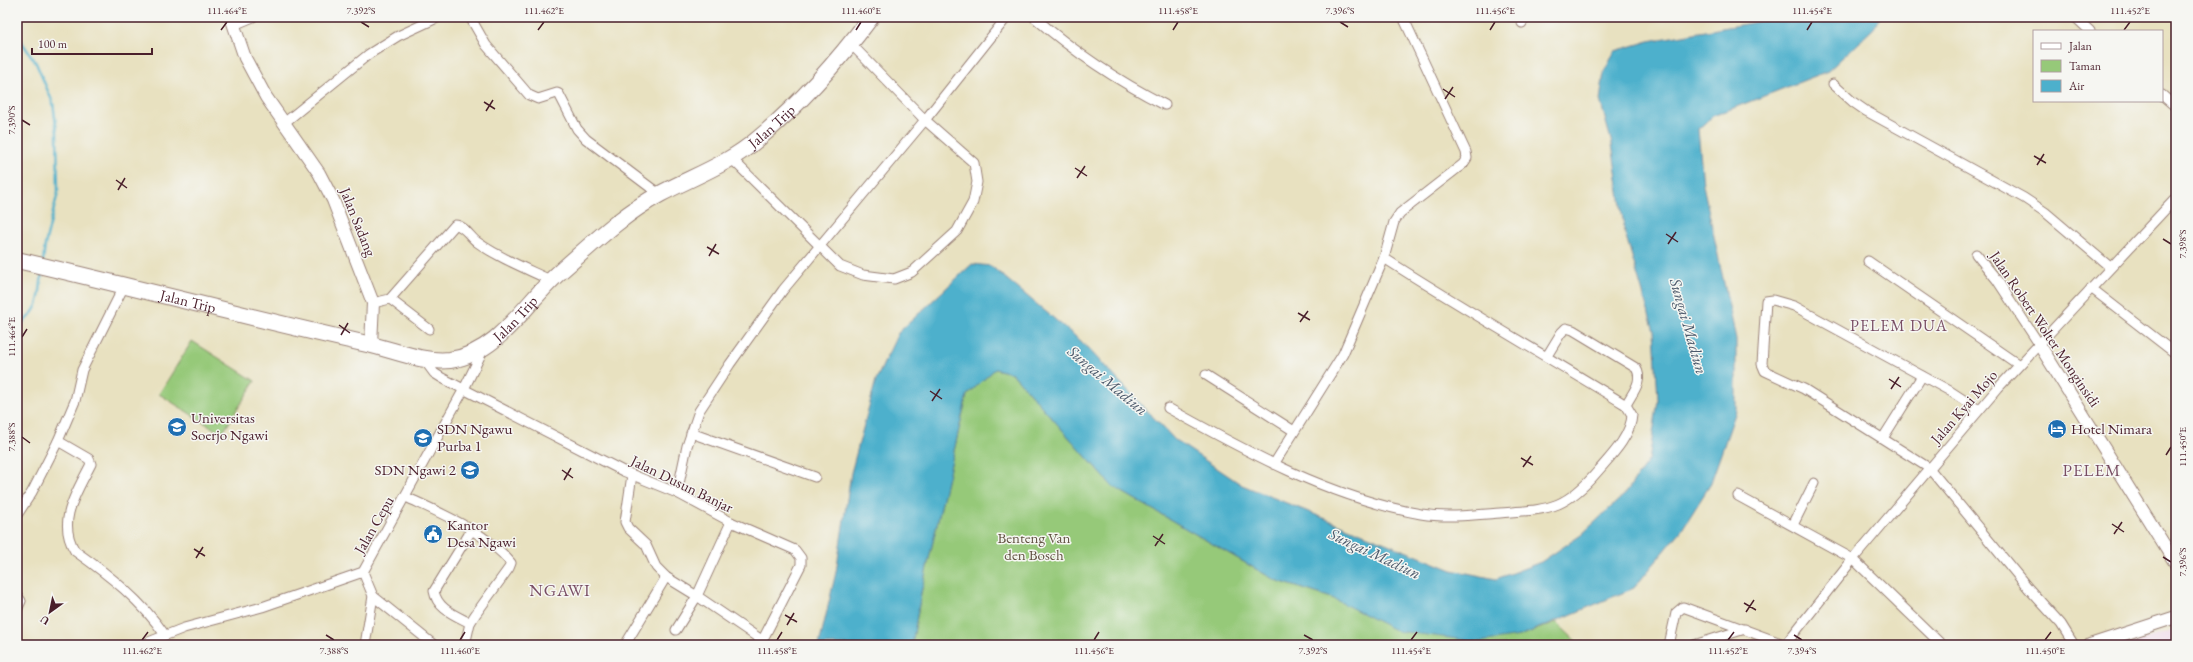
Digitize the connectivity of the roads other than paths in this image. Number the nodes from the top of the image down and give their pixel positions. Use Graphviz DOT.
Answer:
graph roads {
  1 [pos="253,17"];
  2 [pos="439,17"];
  3 [pos="470,17"];
  4 [pos="871,17"];
  5 [pos="1007,17"];
  6 [pos="1034,17"];
  7 [pos="1403,17"];
  8 [pos="2075,17"];
  9 [pos="232,21"];
  10 [pos="2089,30"];
  11 [pos="851,44"];
  12 [pos="1833,84"];
  13 [pos="2163,96"];
  14 [pos="1164,105"];
  15 [pos="2176,107"];
  16 [pos="925,120"];
  17 [pos="284,123"];
  18 [pos="732,159"];
  19 [pos="659,194"];
  20 [pos="2176,198"];
  21 [pos="818,246"];
  22 [pos="1976,254"];
  23 [pos="1384,258"];
  24 [pos="22,261"];
  25 [pos="1868,261"];
  26 [pos="2110,267"];
  27 [pos="550,280"];
  28 [pos="124,286"];
  29 [pos="2091,288"];
  30 [pos="390,299"];
  31 [pos="373,303"];
  32 [pos="429,329"];
  33 [pos="371,344"];
  34 [pos="2039,344"];
  35 [pos="484,348"];
  36 [pos="2176,354"];
  37 [pos="1547,356"];
  38 [pos="423,358"];
  39 [pos="2019,365"];
  40 [pos="1206,375"];
  41 [pos="1922,376"];
  42 [pos="464,389"];
  43 [pos="1626,405"];
  44 [pos="1168,408"];
  45 [pos="1979,410"];
  46 [pos="1294,431"];
  47 [pos="691,433"];
  48 [pos="1883,438"];
  49 [pos="58,441"];
  50 [pos="1274,464"];
  51 [pos="1929,468"];
  52 [pos="632,475"];
  53 [pos="814,477"];
  54 [pos="1814,483"];
  55 [pos="677,493"];
  56 [pos="1738,496"];
  57 [pos="406,497"];
  58 [pos="17,515"];
  59 [pos="731,522"];
  60 [pos="1793,525"];
  61 [pos="471,531"];
  62 [pos="1853,559"];
  63 [pos="2176,564"];
  64 [pos="363,572"];
  65 [pos="666,577"];
  66 [pos="17,595"];
  67 [pos="373,596"];
  68 [pos="697,596"];
  69 [pos="17,610"];
  70 [pos="2176,617"];
  71 [pos="470,624"];
  72 [pos="1745,629"];
  73 [pos="676,630"];
  74 [pos="165,635"];
  75 [pos="761,643"];
  76 [pos="141,645"];
  77 [pos="365,645"];
  78 [pos="434,645"];
  79 [pos="465,645"];
  80 [pos="625,645"];
  81 [pos="1669,645"];
  82 [pos="1694,645"];
  83 [pos="1786,645"];
  84 [pos="1942,645"];
  85 [pos="2074,645"];
  86 [pos="2090,645"];
  1 -- 9 [label="street"];
  2 -- 17 [label="street"];
  3 -- 19 [label="street"];
  4 -- 11 [label="highway, Jalan Trip"];
  5 -- 16 [label="street"];
  6 -- 14 [label="street"];
  7 -- 23 [label="street"];
  8 -- 10 [label="street"];
  9 -- 17 [label="main road, Jalan Sadang"];
  11 -- 16 [label="street"];
  11 -- 18 [label="highway, Jalan Trip"];
  12 -- 26 [label="street"];
  13 -- 15 [label="street"];
  16 -- 21 [label="street"];
  16 -- 21 [label="street"];
  17 -- 31 [label="main road, Jalan Sadang"];
  18 -- 19 [label="highway, Jalan Trip"];
  18 -- 21 [label="street"];
  19 -- 27 [label="highway, Jalan Trip"];
  20 -- 26 [label="street, Jalan Kyai Mojo"];
  21 -- 47 [label="street"];
  22 -- 34 [label="street, Jalan Robert Wolter Monginsidi"];
  23 -- 37 [label="street"];
  23 -- 46 [label="street"];
  24 -- 28 [label="highway, Jalan Trip"];
  25 -- 39 [label="street"];
  26 -- 29 [label="street, Jalan Kyai Mojo"];
  27 -- 30 [label="street"];
  27 -- 35 [label="highway, Jalan Trip"];
  28 -- 33 [label="highway, Jalan Trip"];
  28 -- 49 [label="street"];
  29 -- 34 [label="street, Jalan Kyai Mojo"];
  29 -- 36 [label="street"];
  30 -- 31 [label="street"];
  30 -- 32 [label="street"];
  31 -- 33 [label="main road, Jalan Sadang"];
  33 -- 38 [label="highway, Jalan Trip"];
  34 -- 39 [label="street, Jalan Kyai Mojo"];
  34 -- 63 [label="main road, Jalan Robert Wolter Monginsidi"];
  35 -- 38 [label="highway, Jalan Trip"];
  35 -- 42 [label="street, Jalan Cepu"];
  37 -- 43 [label="street"];
  37 -- 43 [label="street"];
  38 -- 42 [label="street, Jalan Dusun Banjar"];
  39 -- 45 [label="street, Jalan Kyai Mojo"];
  40 -- 46 [label="street"];
  41 -- 45 [label="street"];
  41 -- 48 [label="street"];
  41 -- 48 [label="street"];
  42 -- 52 [label="street, Jalan Dusun Banjar"];
  42 -- 57 [label="street, Jalan Cepu"];
  43 -- 50 [label="street"];
  44 -- 50 [label="street"];
  45 -- 51 [label="street, Jalan Kyai Mojo"];
  46 -- 50 [label="street"];
  47 -- 53 [label="street"];
  47 -- 55 [label="street"];
  48 -- 51 [label="street"];
  49 -- 58 [label="street"];
  49 -- 74 [label="street"];
  51 -- 62 [label="street, Jalan Kyai Mojo"];
  51 -- 85 [label="street"];
  52 -- 55 [label="street, Jalan Dusun Banjar"];
  52 -- 65 [label="street"];
  54 -- 60 [label="street"];
  55 -- 59 [label="street, Jalan Dusun Banjar"];
  56 -- 60 [label="street"];
  57 -- 61 [label="street"];
  57 -- 64 [label="street, Jalan Cepu"];
  59 -- 68 [label="street"];
  59 -- 75 [label="street, Jalan Dusun Banjar"];
  60 -- 62 [label="street"];
  61 -- 71 [label="street"];
  61 -- 71 [label="street"];
  62 -- 83 [label="street, Jalan Kyai Mojo"];
  62 -- 84 [label="street"];
  64 -- 67 [label="street"];
  64 -- 74 [label="street, Jalan Cepu"];
  65 -- 68 [label="street"];
  65 -- 80 [label="street"];
  66 -- 69 [label="street"];
  67 -- 77 [label="street"];
  67 -- 78 [label="street"];
  68 -- 73 [label="street"];
  68 -- 75 [label="street"];
  70 -- 86 [label="main road"];
  71 -- 79 [label="street"];
  72 -- 81 [label="street"];
  72 -- 82 [label="street"];
  72 -- 83 [label="street"];
  74 -- 76 [label="street, Jalan Cepu"];
}
